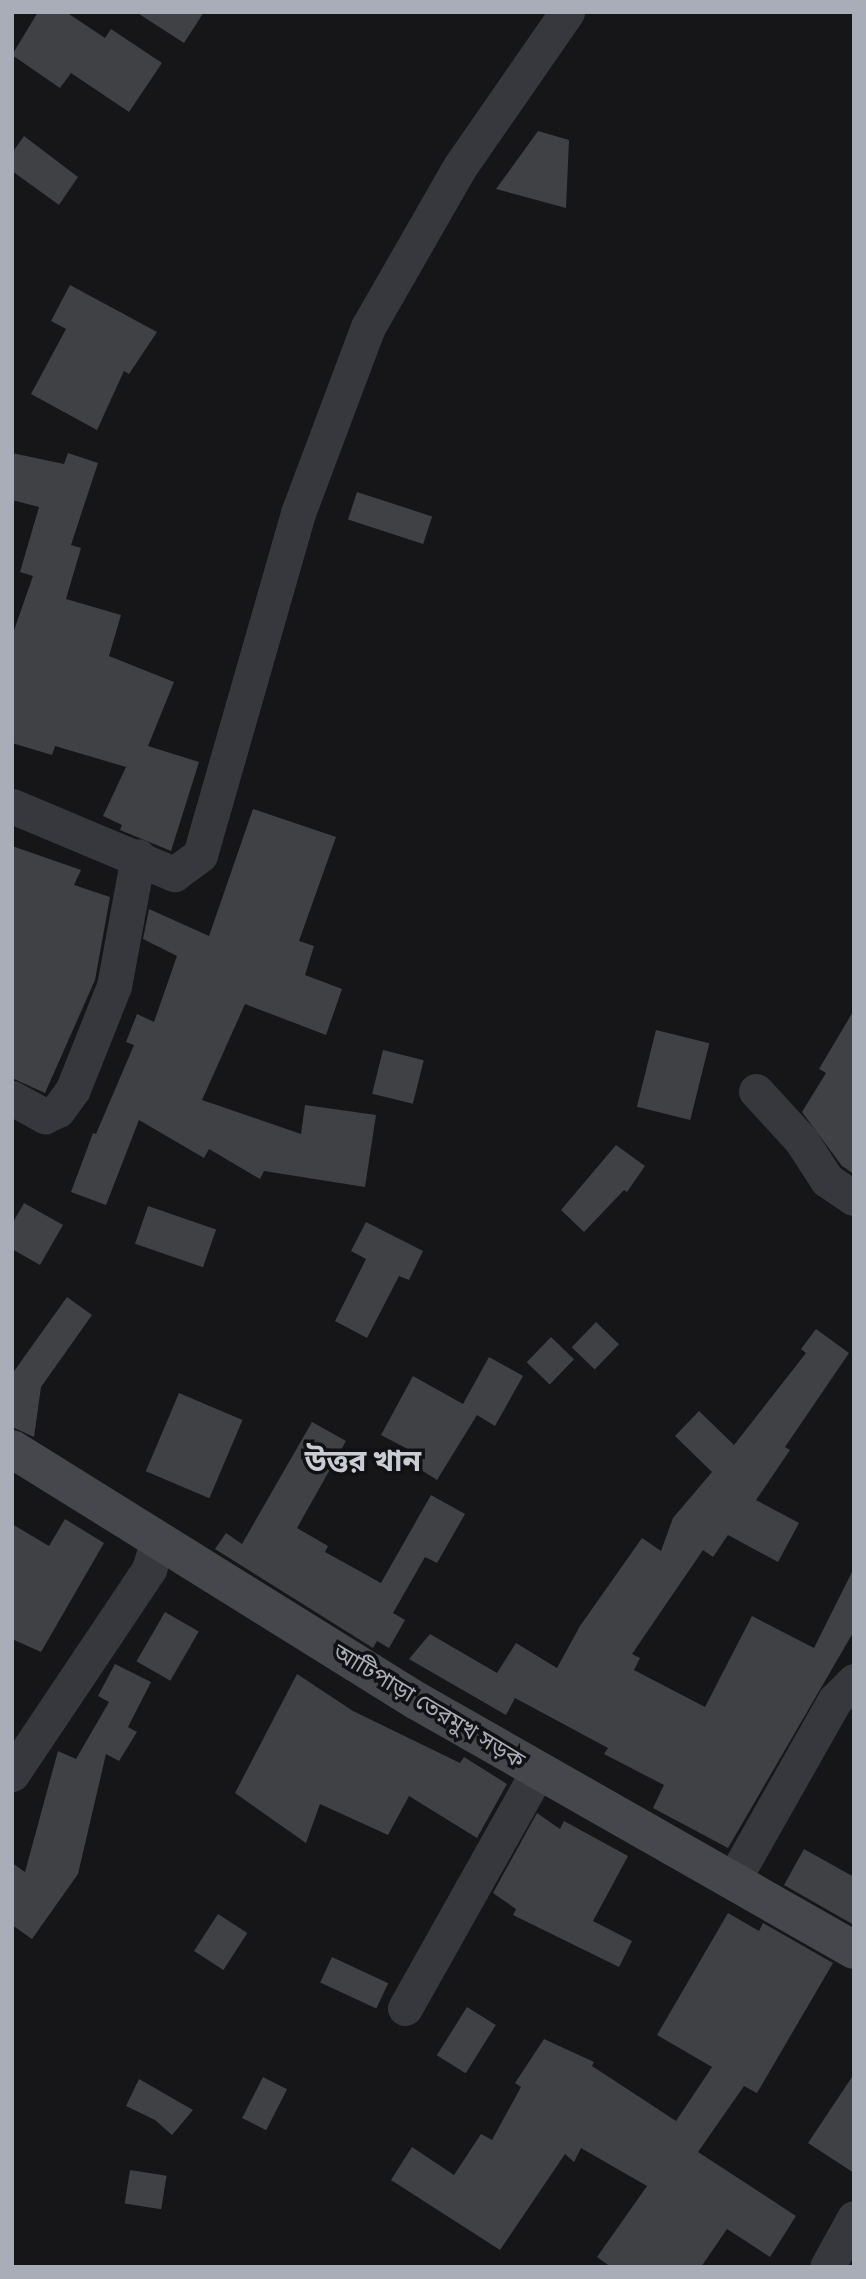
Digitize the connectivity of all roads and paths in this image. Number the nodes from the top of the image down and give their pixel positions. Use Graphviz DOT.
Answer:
graph roads {
  1 [pos="567,12"];
  2 [pos="12,806"];
  3 [pos="138,856"];
  4 [pos="756,1091"];
  5 [pos="12,1098"];
  6 [pos="854,1198"];
  7 [pos="12,1449"];
  8 [pos="158,1539"];
  9 [pos="854,1681"];
  10 [pos="538,1771"];
  11 [pos="12,1774"];
  12 [pos="733,1880"];
  13 [pos="854,1950"];
  14 [pos="405,2008"];
  15 [pos="854,2218"];
  16 [pos="827,2267"];
  1 -- 3 [label="street"];
  2 -- 3 [label="street"];
  3 -- 5 [label="street"];
  4 -- 6 [label="street"];
  7 -- 8 [label="main road, আটিপাড়া তেরমুখ সড়ক"];
  8 -- 10 [label="main road, আটিপাড়া তেরমুখ সড়ক"];
  8 -- 11 [label="street"];
  9 -- 12 [label="street"];
  10 -- 12 [label="main road, আটিপাড়া তেরমুখ সড়ক"];
  10 -- 14 [label="street"];
  12 -- 13 [label="main road, আটিপাড়া তেরমুখ সড়ক"];
  15 -- 16 [label="street"];
}
